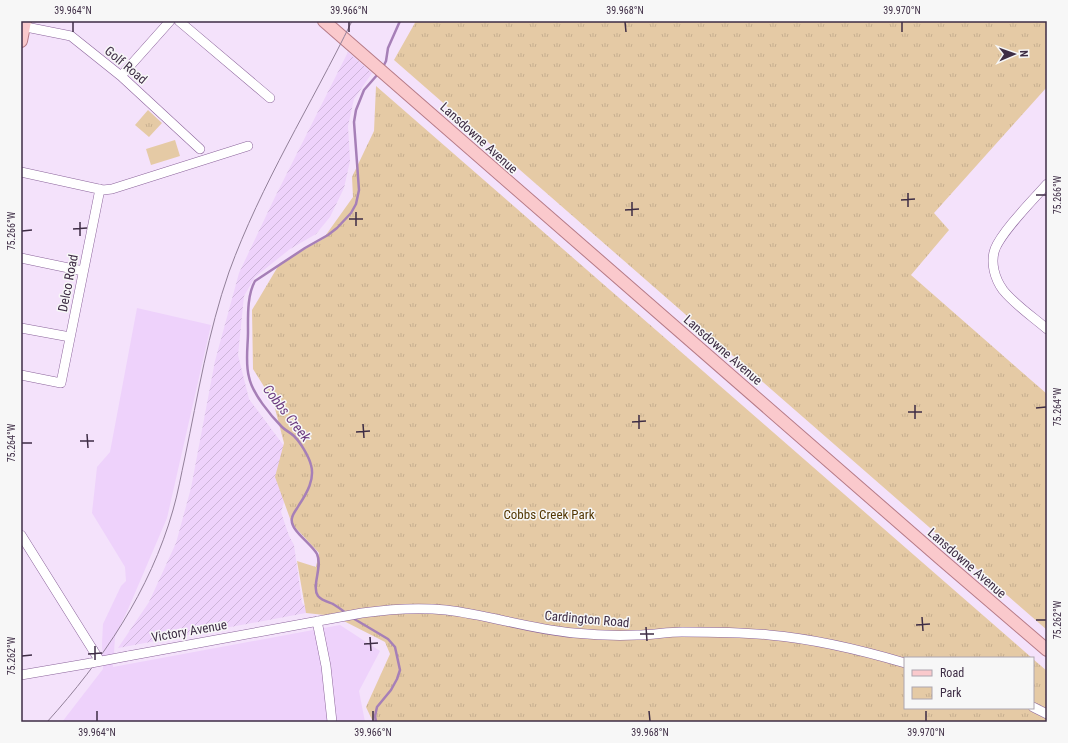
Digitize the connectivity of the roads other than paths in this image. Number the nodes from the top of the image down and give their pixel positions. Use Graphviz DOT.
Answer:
graph roads {
  1 [pos="170,21"];
  2 [pos="179,21"];
  3 [pos="324,21"];
  4 [pos="23,25"];
  5 [pos="21,41"];
  6 [pos="121,76"];
  7 [pos="270,98"];
  8 [pos="248,146"];
  9 [pos="200,149"];
  10 [pos="21,172"];
  11 [pos="1047,184"];
  12 [pos="100,189"];
  13 [pos="21,258"];
  14 [pos="83,271"];
  15 [pos="21,328"];
  16 [pos="1047,328"];
  17 [pos="70,337"];
  18 [pos="21,375"];
  19 [pos="21,535"];
  20 [pos="362,613"];
  21 [pos="318,621"];
  22 [pos="1047,650"];
  23 [pos="100,661"];
  24 [pos="904,663"];
  25 [pos="21,675"];
  26 [pos="1034,708"];
  27 [pos="1047,714"];
  28 [pos="332,722"];
  1 -- 6 [label="street"];
  2 -- 7 [label="street"];
  3 -- 22 [label="main road, Lansdowne Avenue"];
  4 -- 5 [label="main road"];
  4 -- 6 [label="street, Golf Road"];
  6 -- 9 [label="street, Golf Road"];
  8 -- 12 [label="street"];
  10 -- 12 [label="street"];
  11 -- 16 [label="street"];
  12 -- 14 [label="street, Delco Road"];
  13 -- 14 [label="street"];
  14 -- 17 [label="street, Delco Road"];
  15 -- 17 [label="street"];
  17 -- 18 [label="street, Delco Road"];
  19 -- 23 [label="street, bridge"];
  20 -- 21 [label="street, Victory Avenue"];
  20 -- 24 [label="street, Cardington Road"];
  21 -- 23 [label="street, Victory Avenue, bridge"];
  21 -- 28 [label="street"];
  23 -- 25 [label="street, Victory Avenue, bridge"];
  26 -- 27 [label="street"];
}
